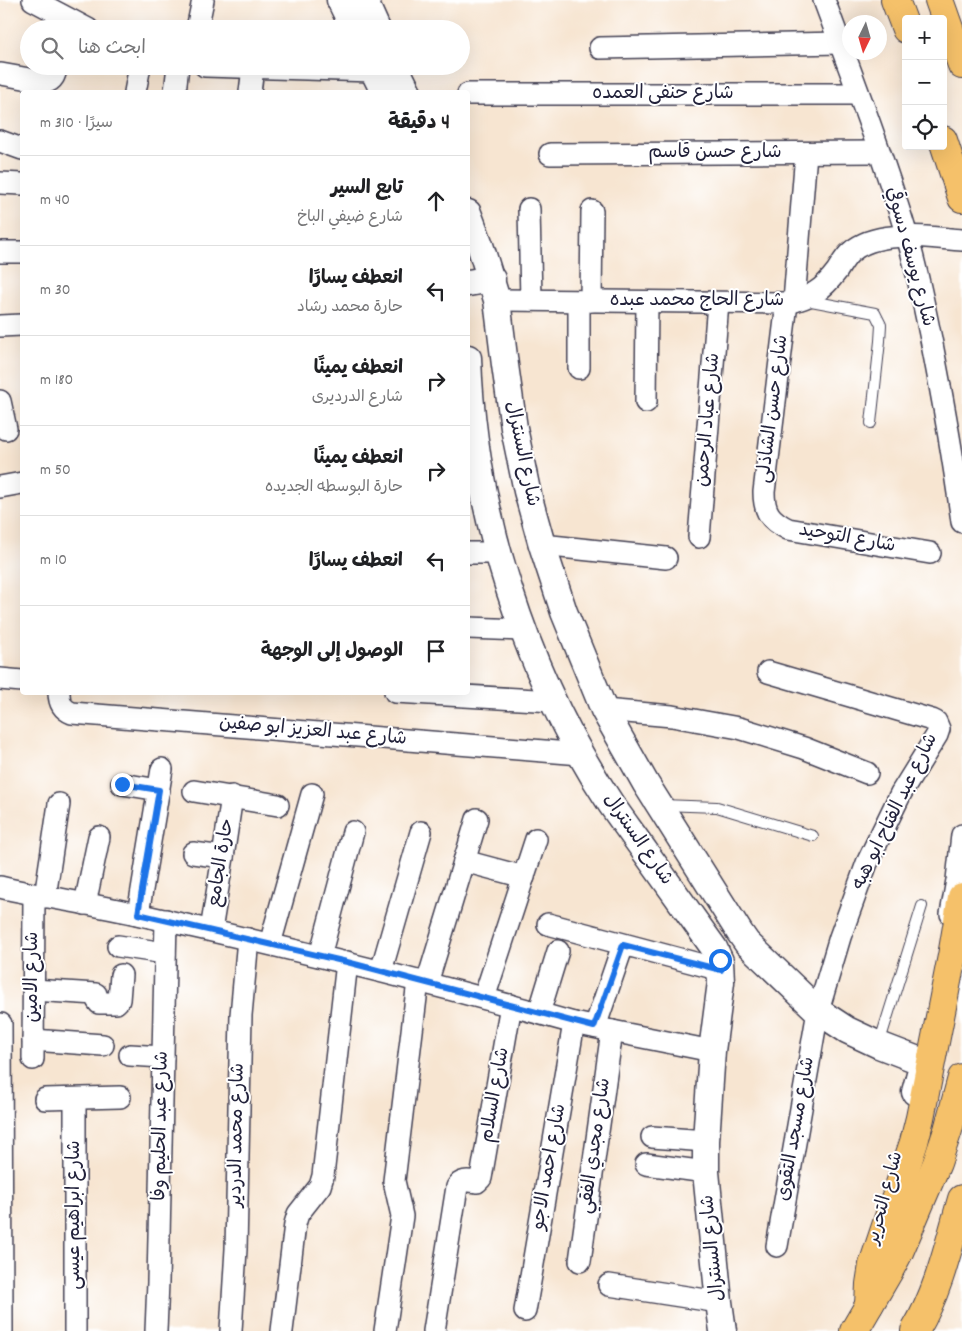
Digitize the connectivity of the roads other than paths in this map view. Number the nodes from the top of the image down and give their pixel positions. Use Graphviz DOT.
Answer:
graph roads {
  1 [pos="33,0"];
  2 [pos="203,0"];
  3 [pos="340,0"];
  4 [pos="364,0"];
  5 [pos="824,0"];
  6 [pos="895,0"];
  7 [pos="939,0"];
  8 [pos="902,18"];
  9 [pos="61,20"];
  10 [pos="199,20"];
  11 [pos="350,20"];
  12 [pos="373,20"];
  13 [pos="840,43"];
  14 [pos="600,48"];
  15 [pos="962,65"];
  16 [pos="1,74"];
  17 [pos="54,75"];
  18 [pos="138,75"];
  19 [pos="177,75"];
  20 [pos="252,75"];
  21 [pos="382,75"];
  22 [pos="135,90"];
  23 [pos="176,90"];
  24 [pos="250,90"];
  25 [pos="405,90"];
  26 [pos="470,94"];
  27 [pos="858,94"];
  28 [pos="0,141"];
  29 [pos="20,147"];
  30 [pos="946,150"];
  31 [pos="879,152"];
  32 [pos="806,153"];
  33 [pos="550,154"];
  34 [pos="0,183"];
  35 [pos="20,184"];
  36 [pos="962,198"];
  37 [pos="529,209"];
  38 [pos="592,211"];
  39 [pos="470,218"];
  40 [pos="907,237"];
  41 [pos="962,240"];
  42 [pos="0,252"];
  43 [pos="20,252"];
  44 [pos="485,287"];
  45 [pos="531,300"];
  46 [pos="585,301"];
  47 [pos="794,301"];
  48 [pos="646,302"];
  49 [pos="718,303"];
  50 [pos="20,325"];
  51 [pos="0,326"];
  52 [pos="578,368"];
  53 [pos="0,401"];
  54 [pos="646,402"];
  55 [pos="470,420"];
  56 [pos="871,423"];
  57 [pos="10,428"];
  58 [pos="471,444"];
  59 [pos="20,483"];
  60 [pos="0,488"];
  61 [pos="769,515"];
  62 [pos="962,522"];
  63 [pos="699,537"];
  64 [pos="542,545"];
  65 [pos="470,553"];
  66 [pos="498,553"];
  67 [pos="930,553"];
  68 [pos="666,558"];
  69 [pos="470,628"];
  70 [pos="523,630"];
  71 [pos="768,672"];
  72 [pos="0,679"];
  73 [pos="20,681"];
  74 [pos="60,695"];
  75 [pos="448,695"];
  76 [pos="553,701"];
  77 [pos="604,710"];
  78 [pos="581,754"];
  79 [pos="162,769"];
  80 [pos="867,773"];
  81 [pos="122,784"];
  82 [pos="159,790"];
  83 [pos="194,790"];
  84 [pos="312,794"];
  85 [pos="232,796"];
  86 [pos="59,804"];
  87 [pos="659,804"];
  88 [pos="278,805"];
  89 [pos="477,819"];
  90 [pos="353,832"];
  91 [pos="421,832"];
  92 [pos="962,835"];
  93 [pos="813,836"];
  94 [pos="99,837"];
  95 [pos="536,840"];
  96 [pos="192,853"];
  97 [pos="224,857"];
  98 [pos="464,861"];
  99 [pos="524,877"];
  100 [pos="0,887"];
  101 [pos="40,896"];
  102 [pos="962,897"];
  103 [pos="85,904"];
  104 [pos="922,906"];
  105 [pos="138,914"];
  106 [pos="166,920"];
  107 [pos="548,924"];
  108 [pos="211,930"];
  109 [pos="248,939"];
  110 [pos="747,943"];
  111 [pos="270,944"];
  112 [pos="623,945"];
  113 [pos="118,946"];
  114 [pos="558,951"];
  115 [pos="165,953"];
  116 [pos="320,956"];
  117 [pos="347,962"];
  118 [pos="720,965"];
  119 [pos="381,971"];
  120 [pos="121,975"];
  121 [pos="423,982"];
  122 [pos="33,990"];
  123 [pos="484,998"];
  124 [pos="511,1005"];
  125 [pos="818,1012"];
  126 [pos="539,1013"];
  127 [pos="1,1024"];
  128 [pos="594,1027"];
  129 [pos="103,1045"];
  130 [pos="879,1045"];
  131 [pos="712,1051"];
  132 [pos="130,1055"];
  133 [pos="163,1058"];
  134 [pos="923,1062"];
  135 [pos="962,1078"];
  136 [pos="75,1098"];
  137 [pos="120,1098"];
  138 [pos="45,1099"];
  139 [pos="652,1137"];
  140 [pos="706,1141"];
  141 [pos="646,1164"];
  142 [pos="706,1172"];
  143 [pos="962,1199"];
  144 [pos="777,1246"];
  145 [pos="580,1261"];
  146 [pos="609,1285"];
  147 [pos="719,1302"];
  148 [pos="869,1305"];
  149 [pos="525,1311"];
  150 [pos="2,1331"];
  151 [pos="75,1331"];
  152 [pos="156,1331"];
  153 [pos="230,1331"];
  154 [pos="282,1331"];
  155 [pos="385,1331"];
  156 [pos="434,1331"];
  157 [pos="723,1331"];
  158 [pos="841,1331"];
  159 [pos="854,1331"];
  160 [pos="915,1331"];
  1 -- 9 [label="street"];
  2 -- 10 [label="street"];
  3 -- 11 [label="street"];
  4 -- 12 [label="street"];
  5 -- 13 [label="street, شارع يوسف دسوقي"];
  6 -- 8 [label="highway"];
  7 -- 15 [label="highway"];
  13 -- 14 [label="street"];
  13 -- 27 [label="street, شارع يوسف دسوقي"];
  16 -- 17 [label="street"];
  18 -- 22 [label="street"];
  19 -- 23 [label="street"];
  20 -- 24 [label="street"];
  21 -- 25 [label="street"];
  26 -- 27 [label="street, شارع حنفى العمده"];
  27 -- 31 [label="street, شارع يوسف دسوقي"];
  28 -- 29 [label="street"];
  30 -- 36 [label="highway"];
  31 -- 32 [label="street, شارع حسن قاسم"];
  31 -- 40 [label="street, شارع يوسف دسوقي"];
  32 -- 33 [label="street, شارع حسن قاسم"];
  32 -- 47 [label="street, شارع حسن الشاذلى"];
  34 -- 35 [label="street"];
  37 -- 45 [label="street"];
  38 -- 46 [label="street"];
  39 -- 44 [label="street, شارع السنترال"];
  40 -- 41 [label="street, شارع الحاج محمد عبده"];
  40 -- 47 [label="street, شارع الحاج محمد عبده"];
  40 -- 62 [label="street, شارع يوسف دسوقي"];
  42 -- 43 [label="street"];
  44 -- 45 [label="street, شارع الحاج محمد عبده"];
  44 -- 64 [label="street, شارع السنترال"];
  45 -- 46 [label="street, شارع الحاج محمد عبده"];
  46 -- 48 [label="street, شارع الحاج محمد عبده"];
  46 -- 52 [label="street"];
  47 -- 49 [label="street, شارع الحاج محمد عبده"];
  47 -- 56 [label="lane"];
  47 -- 61 [label="street, شارع حسن الشاذلى"];
  48 -- 49 [label="street, شارع الحاج محمد عبده"];
  48 -- 54 [label="street"];
  49 -- 63 [label="street, شارع عباد الرحمن"];
  50 -- 51 [label="street"];
  53 -- 57 [label="street"];
  55 -- 58 [label="street, شارع السنترال"];
  58 -- 66 [label="street, شارع السنترال"];
  59 -- 60 [label="street"];
  61 -- 67 [label="street, شارع التوحيد"];
  64 -- 68 [label="street"];
  64 -- 77 [label="street, شارع السنترال"];
  65 -- 66 [label="street"];
  66 -- 70 [label="street, شارع السنترال"];
  69 -- 70 [label="street"];
  70 -- 76 [label="street, شارع السنترال"];
  71 -- 125 [label="street, شارع عبد الفتاح ابو هبه"];
  72 -- 73 [label="street"];
  74 -- 78 [label="street, شارع عبد العزيز ابو صفين"];
  75 -- 76 [label="street"];
  76 -- 78 [label="street, شارع السنترال"];
  77 -- 80 [label="street"];
  77 -- 87 [label="street, شارع السنترال"];
  78 -- 118 [label="street, شارع السنترال"];
  79 -- 82 [label="street"];
  81 -- 82 [label="street"];
  82 -- 105 [label="street"];
  83 -- 85 [label="street, حارة الجامع"];
  84 -- 111 [label="street"];
  85 -- 88 [label="street, حارة الجامع"];
  85 -- 97 [label="street, حارة الجامع"];
  86 -- 101 [label="street, شارع الامين"];
  87 -- 93 [label="lane"];
  87 -- 110 [label="street, شارع السنترال"];
  89 -- 98 [label="street"];
  90 -- 116 [label="street"];
  91 -- 119 [label="street"];
  92 -- 134 [label="street"];
  94 -- 103 [label="street"];
  95 -- 99 [label="street"];
  96 -- 97 [label="street"];
  97 -- 108 [label="street, حارة الجامع"];
  98 -- 99 [label="street"];
  98 -- 121 [label="street"];
  99 -- 123 [label="street"];
  100 -- 101 [label="street"];
  101 -- 103 [label="street"];
  101 -- 122 [label="street, شارع الامين"];
  102 -- 148 [label="highway"];
  103 -- 105 [label="street"];
  104 -- 130 [label="lane"];
  105 -- 106 [label="street"];
  106 -- 108 [label="street"];
  106 -- 115 [label="street, شارع عبد الحليم وفا"];
  107 -- 112 [label="street"];
  108 -- 109 [label="street"];
  109 -- 111 [label="street"];
  109 -- 153 [label="street, شارع محمد الدردير"];
  110 -- 118 [label="street"];
  110 -- 125 [label="street, شارع السنترال"];
  111 -- 116 [label="street"];
  112 -- 118 [label="street"];
  112 -- 128 [label="street"];
  113 -- 115 [label="street"];
  114 -- 126 [label="street"];
  115 -- 133 [label="street, شارع عبد الحليم وفا"];
  116 -- 117 [label="street"];
  117 -- 119 [label="street"];
  117 -- 154 [label="street"];
  118 -- 131 [label="street, شارع السنترال"];
  119 -- 121 [label="street"];
  120 -- 122 [label="street"];
  121 -- 123 [label="street"];
  121 -- 155 [label="street"];
  122 -- 129 [label="street, شارع الامين"];
  123 -- 124 [label="street"];
  124 -- 126 [label="street"];
  124 -- 156 [label="street, شارع السلام"];
  125 -- 130 [label="street, شارع السنترال"];
  125 -- 144 [label="street, شارع مسجد التقوى"];
  126 -- 128 [label="street"];
  127 -- 150 [label="street"];
  128 -- 131 [label="street"];
  128 -- 145 [label="street, شارع مجدي الفقي"];
  128 -- 149 [label="street, شارع احمد الاجو"];
  130 -- 134 [label="street, شارع السنترال"];
  131 -- 140 [label="street, شارع السنترال"];
  132 -- 133 [label="street"];
  133 -- 152 [label="street, شارع عبد الحليم وفا"];
  134 -- 158 [label="street, شارع التحرير"];
  135 -- 148 [label="highway"];
  136 -- 137 [label="street"];
  136 -- 138 [label="street"];
  136 -- 151 [label="street, شارع ابراهيم عيسى"];
  139 -- 140 [label="street"];
  140 -- 142 [label="street, شارع السنترال"];
  141 -- 142 [label="street"];
  142 -- 147 [label="street, شارع السنترال"];
  143 -- 160 [label="highway"];
  146 -- 147 [label="street"];
  147 -- 157 [label="street, شارع السنترال"];
  148 -- 159 [label="highway"];
}
